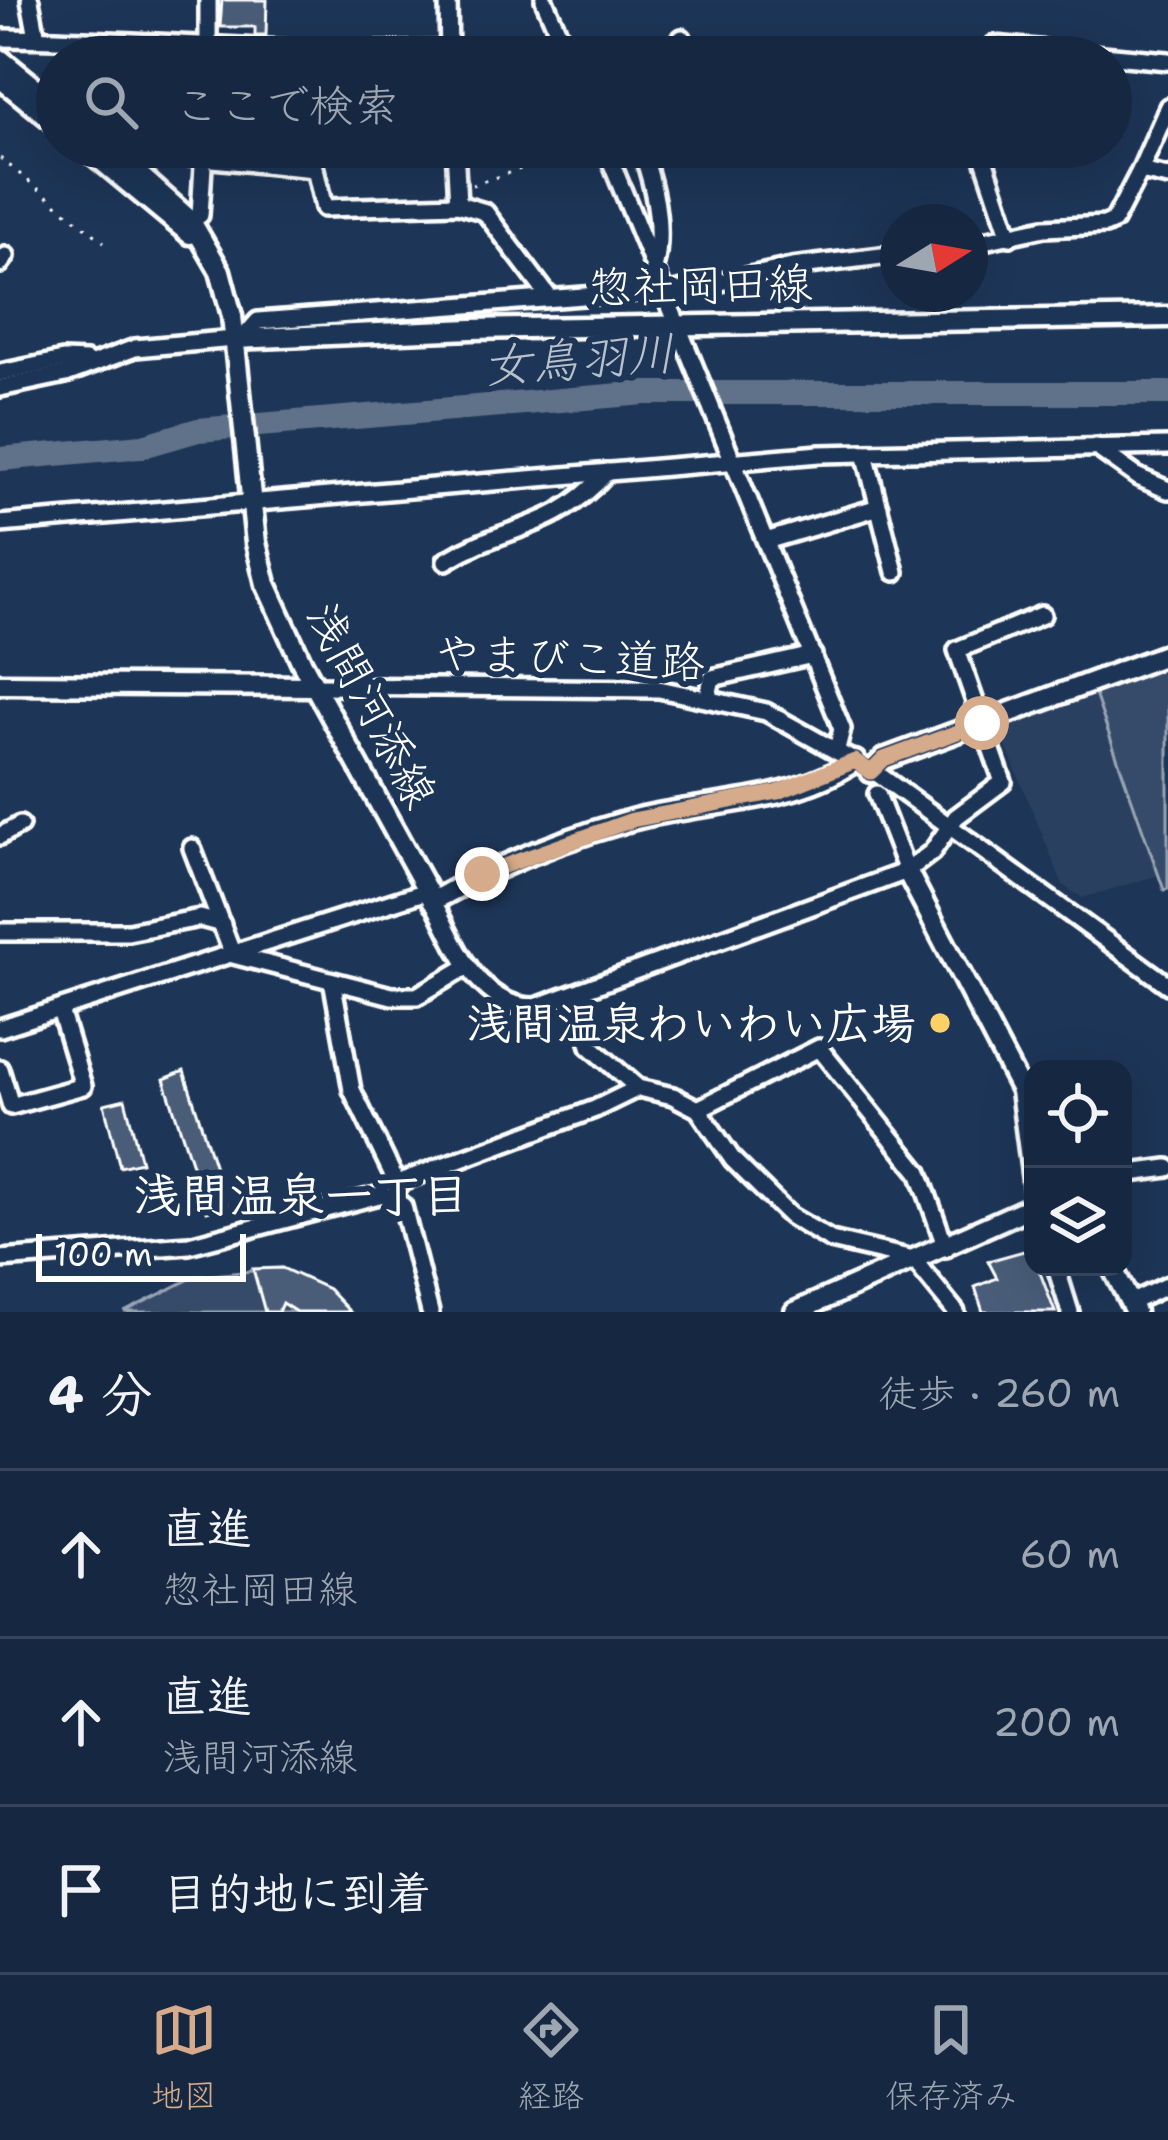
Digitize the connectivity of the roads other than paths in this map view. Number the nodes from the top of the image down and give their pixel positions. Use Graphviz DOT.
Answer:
graph roads {
  1 [pos="30,0"];
  2 [pos="208,0"];
  3 [pos="448,0"];
  4 [pos="544,0"];
  5 [pos="37,36"];
  6 [pos="212,36"];
  7 [pos="449,36"];
  8 [pos="560,36"];
  9 [pos="0,38"];
  10 [pos="36,38"];
  11 [pos="1132,58"];
  12 [pos="0,59"];
  13 [pos="1168,61"];
  14 [pos="0,78"];
  15 [pos="36,88"];
  16 [pos="36,107"];
  17 [pos="1168,107"];
  18 [pos="112,168"];
  19 [pos="134,168"];
  20 [pos="203,168"];
  21 [pos="308,168"];
  22 [pos="456,168"];
  23 [pos="613,168"];
  24 [pos="648,168"];
  25 [pos="987,168"];
  26 [pos="1140,170"];
  27 [pos="1168,177"];
  28 [pos="458,195"];
  29 [pos="191,221"];
  30 [pos="1010,237"];
  31 [pos="988,241"];
  32 [pos="205,242"];
  33 [pos="880,256"];
  34 [pos="654,270"];
  35 [pos="663,292"];
  36 [pos="549,298"];
  37 [pos="1168,317"];
  38 [pos="679,332"];
  39 [pos="237,345"];
  40 [pos="89,361"];
  41 [pos="0,373"];
  42 [pos="0,388"];
  43 [pos="1168,446"];
  44 [pos="1096,447"];
  45 [pos="865,453"];
  46 [pos="731,457"];
  47 [pos="607,472"];
  48 [pos="1168,490"];
  49 [pos="250,500"];
  50 [pos="879,507"];
  51 [pos="0,524"];
  52 [pos="766,541"];
  53 [pos="446,561"];
  54 [pos="895,572"];
  55 [pos="1042,615"];
  56 [pos="1168,654"];
  57 [pos="813,655"];
  58 [pos="0,683"];
  59 [pos="314,686"];
  60 [pos="708,696"];
  61 [pos="982,723"];
  62 [pos="837,748"];
  63 [pos="863,766"];
  64 [pos="877,794"];
  65 [pos="20,825"];
  66 [pos="950,826"];
  67 [pos="0,836"];
  68 [pos="192,848"];
  69 [pos="907,871"];
  70 [pos="430,896"];
  71 [pos="222,924"];
  72 [pos="0,932"];
  73 [pos="233,955"];
  74 [pos="468,966"];
  75 [pos="333,985"];
  76 [pos="1168,986"];
  77 [pos="574,994"];
  78 [pos="60,1010"];
  79 [pos="0,1028"];
  80 [pos="0,1069"];
  81 [pos="1018,1084"];
  82 [pos="638,1088"];
  83 [pos="1024,1096"];
  84 [pos="698,1109"];
  85 [pos="1030,1168"];
  86 [pos="1168,1168"];
  87 [pos="1132,1173"];
  88 [pos="396,1190"];
  89 [pos="1024,1210"];
  90 [pos="946,1248"];
  91 [pos="0,1259"];
  92 [pos="914,1259"];
  93 [pos="1059,1276"];
  94 [pos="1117,1276"];
  95 [pos="1168,1285"];
  96 [pos="1133,1307"];
  97 [pos="430,1312"];
  98 [pos="795,1312"];
  99 [pos="956,1312"];
  100 [pos="1070,1312"];
  1 -- 5 [label="street"];
  2 -- 6 [label="street"];
  3 -- 7 [label="street"];
  4 -- 8 [label="street"];
  9 -- 10 [label="street"];
  11 -- 13 [label="street"];
  12 -- 15 [label="main road"];
  14 -- 16 [label="main road"];
  17 -- 26 [label="street"];
  18 -- 32 [label="main road, 浅間河添線"];
  19 -- 29 [label="main road, 浅間河添線"];
  20 -- 29 [label="street"];
  21 -- 28 [label="street"];
  22 -- 28 [label="street"];
  23 -- 34 [label="street"];
  24 -- 34 [label="street"];
  25 -- 30 [label="street"];
  26 -- 27 [label="street"];
  26 -- 30 [label="street"];
  28 -- 36 [label="street"];
  29 -- 32 [label="main road, 浅間河添線"];
  30 -- 31 [label="street"];
  32 -- 39 [label="main road, 浅間河添線"];
  33 -- 35 [label="street"];
  34 -- 35 [label="street"];
  35 -- 36 [label="street"];
  35 -- 38 [label="street"];
  36 -- 39 [label="street"];
  37 -- 38 [label="main road, 惣社岡田線"];
  38 -- 39 [label="main road, 惣社岡田線"];
  38 -- 46 [label="street"];
  39 -- 40 [label="street"];
  39 -- 49 [label="main road, 浅間河添線"];
  40 -- 41 [label="street"];
  40 -- 42 [label="street"];
  43 -- 44 [label="street"];
  44 -- 45 [label="street"];
  44 -- 48 [label="street"];
  45 -- 46 [label="street"];
  45 -- 50 [label="street"];
  46 -- 47 [label="street"];
  46 -- 52 [label="street"];
  47 -- 49 [label="street"];
  47 -- 53 [label="street"];
  49 -- 51 [label="street"];
  49 -- 59 [label="main road, 浅間河添線"];
  50 -- 52 [label="street"];
  50 -- 54 [label="street"];
  52 -- 57 [label="street"];
  55 -- 61 [label="street"];
  56 -- 61 [label="main road"];
  57 -- 60 [label="street"];
  57 -- 62 [label="street"];
  58 -- 59 [label="main road"];
  59 -- 60 [label="street, やまびこ道路"];
  59 -- 70 [label="main road, 浅間河添線"];
  60 -- 62 [label="street, やまびこ道路"];
  61 -- 63 [label="main road"];
  61 -- 66 [label="street"];
  62 -- 63 [label="street, やまびこ道路"];
  63 -- 66 [label="street, やまびこ道路"];
  63 -- 70 [label="main road"];
  64 -- 69 [label="street"];
  65 -- 67 [label="street"];
  66 -- 69 [label="street"];
  66 -- 76 [label="street, やまびこ道路"];
  68 -- 71 [label="street"];
  69 -- 77 [label="street"];
  69 -- 81 [label="main road"];
  70 -- 73 [label="street"];
  70 -- 74 [label="street"];
  71 -- 72 [label="street"];
  71 -- 73 [label="street"];
  73 -- 75 [label="street"];
  73 -- 78 [label="street"];
  74 -- 75 [label="street"];
  74 -- 77 [label="street"];
  75 -- 88 [label="street"];
  77 -- 82 [label="street"];
  78 -- 79 [label="street"];
  78 -- 80 [label="street"];
  81 -- 83 [label="main road"];
  81 -- 85 [label="street"];
  82 -- 84 [label="street"];
  82 -- 88 [label="street"];
  84 -- 90 [label="street"];
  84 -- 92 [label="street"];
  86 -- 87 [label="street"];
  88 -- 91 [label="street"];
  88 -- 97 [label="street"];
  89 -- 90 [label="main road"];
  90 -- 92 [label="main road"];
  92 -- 98 [label="main road"];
  92 -- 99 [label="street"];
  93 -- 100 [label="street"];
  94 -- 96 [label="main road"];
  95 -- 96 [label="street"];
}
